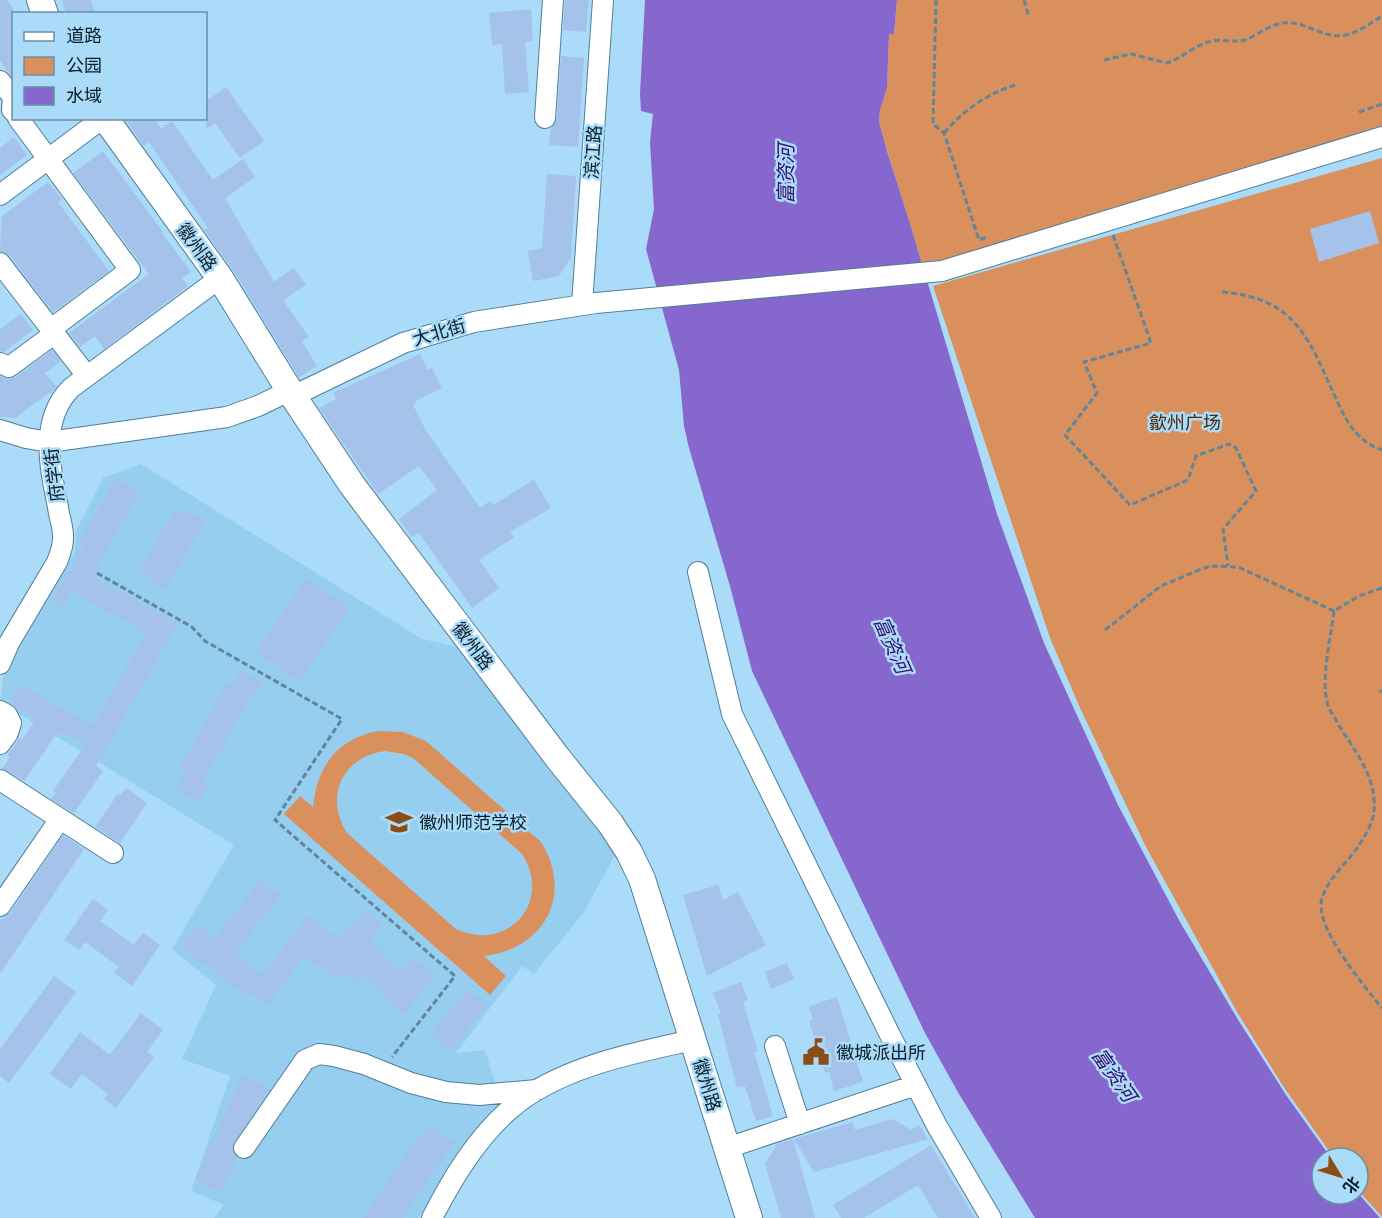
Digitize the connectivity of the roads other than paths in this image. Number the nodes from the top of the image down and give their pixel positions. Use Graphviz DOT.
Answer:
graph roads {
  1 [pos="553,0"];
  2 [pos="603,0"];
  3 [pos="0,81"];
  4 [pos="12,97"];
  5 [pos="545,118"];
  6 [pos="19,120"];
  7 [pos="101,120"];
  8 [pos="105,120"];
  9 [pos="1382,137"];
  10 [pos="48,159"];
  11 [pos="0,195"];
  12 [pos="0,263"];
  13 [pos="220,278"];
  14 [pos="589,304"];
  15 [pos="52,331"];
  16 [pos="0,363"];
  17 [pos="87,376"];
  18 [pos="291,393"];
  19 [pos="0,430"];
  20 [pos="49,442"];
  21 [pos="698,572"];
  22 [pos="0,664"];
  23 [pos="0,711"];
  24 [pos="0,744"];
  25 [pos="0,780"];
  26 [pos="60,819"];
  27 [pos="113,853"];
  28 [pos="0,906"];
  29 [pos="693,1040"];
  30 [pos="775,1046"];
  31 [pos="916,1086"];
  32 [pos="537,1090"];
  33 [pos="800,1124"];
  34 [pos="244,1148"];
  35 [pos="727,1148"];
  36 [pos="432,1218"];
  37 [pos="748,1218"];
  38 [pos="991,1218"];
  1 -- 5 [label="street"];
  2 -- 14 [label="street, 滨江路"];
  3 -- 4 [label="street"];
  6 -- 10 [label="street"];
  7 -- 10 [label="street"];
  8 -- 13 [label="main road, 徽州路"];
  9 -- 14 [label="street, 大北街"];
  10 -- 11 [label="street"];
  10 -- 15 [label="street"];
  12 -- 15 [label="street"];
  13 -- 17 [label="street, 府学街"];
  13 -- 18 [label="main road, 徽州路"];
  14 -- 18 [label="street, 大北街"];
  15 -- 16 [label="street"];
  15 -- 17 [label="street"];
  17 -- 20 [label="street, 府学街"];
  18 -- 20 [label="street, 大北街"];
  18 -- 29 [label="main road, 徽州路"];
  19 -- 20 [label="street"];
  20 -- 22 [label="street, 府学街"];
  21 -- 31 [label="street"];
  23 -- 24 [label="street"];
  25 -- 26 [label="street"];
  26 -- 27 [label="street"];
  26 -- 28 [label="street"];
  29 -- 32 [label="street"];
  29 -- 35 [label="main road, 徽州路"];
  30 -- 33 [label="street"];
  31 -- 33 [label="street"];
  31 -- 38 [label="street"];
  32 -- 34 [label="street"];
  32 -- 36 [label="street"];
  33 -- 35 [label="street"];
  35 -- 37 [label="main road, 徽州路"];
}
